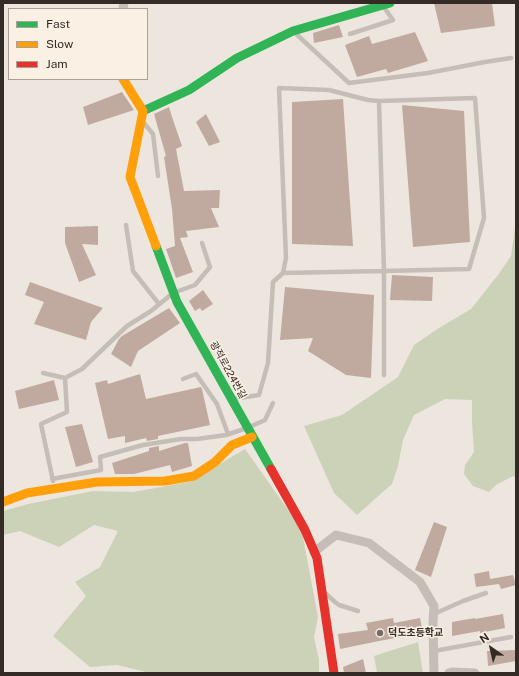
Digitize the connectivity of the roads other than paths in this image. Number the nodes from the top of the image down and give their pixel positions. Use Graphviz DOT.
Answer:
graph roads {
  1 [pos="387,4"];
  2 [pos="293,31"];
  3 [pos="350,34"];
  4 [pos="511,58"];
  5 [pos="124,80"];
  6 [pos="378,101"];
  7 [pos="144,111"];
  8 [pos="142,121"];
  9 [pos="158,176"];
  10 [pos="126,225"];
  11 [pos="202,243"];
  12 [pos="384,271"];
  13 [pos="283,273"];
  14 [pos="173,293"];
  15 [pos="159,304"];
  16 [pos="43,373"];
  17 [pos="384,375"];
  18 [pos="65,378"];
  19 [pos="183,379"];
  20 [pos="231,399"];
  21 [pos="273,403"];
  22 [pos="247,428"];
  23 [pos="228,434"];
  24 [pos="252,436"];
  25 [pos="52,479"];
  26 [pos="54,489"];
  27 [pos="3,502"];
  28 [pos="314,552"];
  29 [pos="321,589"];
  30 [pos="486,593"];
  31 [pos="358,611"];
  32 [pos="434,614"];
  33 [pos="511,636"];
  34 [pos="434,651"];
  35 [pos="334,673"];
  36 [pos="434,673"];
  37 [pos="449,673"];
  38 [pos="475,673"];
  1 -- 2 [label="street"];
  1 -- 3 [label="lane"];
  2 -- 4 [label="lane"];
  2 -- 7 [label="street"];
  5 -- 7 [label="street"];
  6 -- 12 [label="lane"];
  6 -- 12 [label="lane"];
  6 -- 13 [label="lane"];
  7 -- 8 [label="street, 광적로224번길"];
  8 -- 9 [label="lane"];
  8 -- 14 [label="street, 광적로224번길"];
  10 -- 15 [label="lane"];
  11 -- 14 [label="lane"];
  12 -- 13 [label="lane"];
  12 -- 17 [label="lane"];
  13 -- 20 [label="lane"];
  14 -- 15 [label="lane"];
  14 -- 20 [label="street, 광적로224번길"];
  15 -- 18 [label="lane"];
  16 -- 18 [label="lane"];
  18 -- 25 [label="lane"];
  19 -- 23 [label="lane"];
  20 -- 22 [label="street, 광적로224번길"];
  21 -- 22 [label="lane"];
  22 -- 23 [label="lane"];
  22 -- 24 [label="street, 광적로224번길"];
  23 -- 25 [label="lane"];
  24 -- 26 [label="street"];
  24 -- 28 [label="street, 광적로224번길"];
  25 -- 26 [label="lane"];
  26 -- 27 [label="street"];
  28 -- 29 [label="street, 광적로224번길"];
  28 -- 32 [label="street"];
  29 -- 31 [label="lane"];
  29 -- 35 [label="street, 광적로224번길"];
  30 -- 32 [label="lane"];
  32 -- 34 [label="street"];
  33 -- 34 [label="lane"];
  34 -- 36 [label="street"];
  37 -- 38 [label="street"];
}
